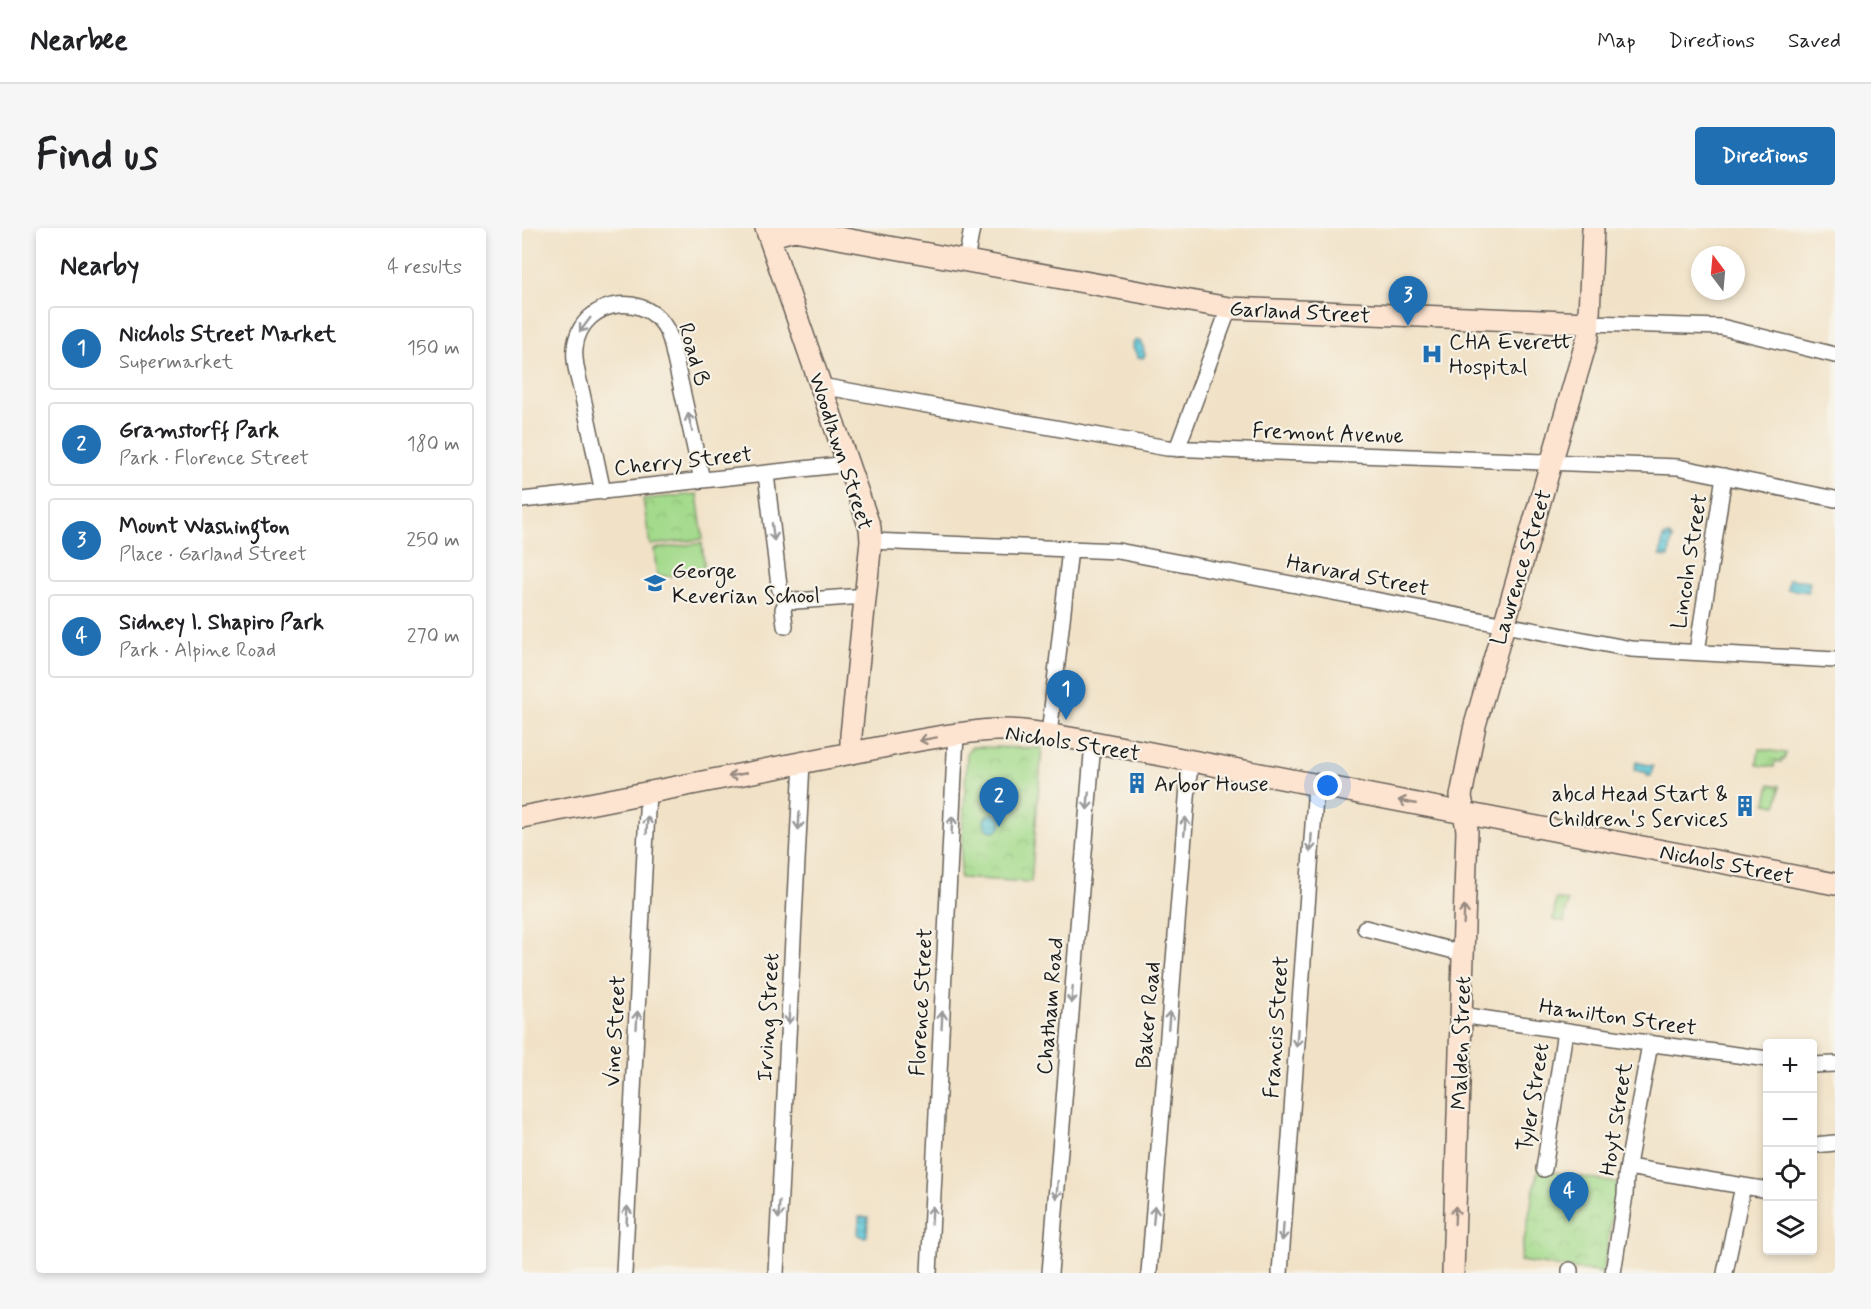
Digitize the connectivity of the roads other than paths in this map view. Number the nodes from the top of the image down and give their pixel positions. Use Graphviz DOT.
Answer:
graph roads {
  1 [pos="972,228"];
  2 [pos="1593,228"];
  3 [pos="768,232"];
  4 [pos="966,261"];
  5 [pos="1229,308"];
  6 [pos="1589,323"];
  7 [pos="1835,355"];
  8 [pos="821,386"];
  9 [pos="1177,449"];
  10 [pos="1551,463"];
  11 [pos="848,464"];
  12 [pos="766,474"];
  13 [pos="1724,476"];
  14 [pos="702,480"];
  15 [pos="603,492"];
  16 [pos="1835,499"];
  17 [pos="522,500"];
  18 [pos="871,541"];
  19 [pos="1070,549"];
  20 [pos="866,597"];
  21 [pos="788,599"];
  22 [pos="1503,624"];
  23 [pos="785,626"];
  24 [pos="1696,652"];
  25 [pos="1835,660"];
  26 [pos="956,734"];
  27 [pos="1049,735"];
  28 [pos="1093,742"];
  29 [pos="851,753"];
  30 [pos="1190,761"];
  31 [pos="802,762"];
  32 [pos="1316,785"];
  33 [pos="648,791"];
  34 [pos="1464,813"];
  35 [pos="522,817"];
  36 [pos="1835,884"];
  37 [pos="1365,928"];
  38 [pos="1462,953"];
  39 [pos="1461,1015"];
  40 [pos="1565,1031"];
  41 [pos="1650,1044"];
  42 [pos="1763,1058"];
  43 [pos="1835,1064"];
  44 [pos="1817,1065"];
  45 [pos="1835,1143"];
  46 [pos="1817,1145"];
  47 [pos="1628,1167"];
  48 [pos="1544,1169"];
  49 [pos="1743,1186"];
  50 [pos="1763,1189"];
  51 [pos="624,1273"];
  52 [pos="776,1273"];
  53 [pos="929,1273"];
  54 [pos="1050,1273"];
  55 [pos="1149,1273"];
  56 [pos="1280,1273"];
  57 [pos="1453,1273"];
  58 [pos="1613,1273"];
  59 [pos="1725,1273"];
  1 -- 4 [label="street"];
  2 -- 6 [label="street, Lawrence Street"];
  3 -- 4 [label="street, Garland Street"];
  3 -- 8 [label="street, Woodlawn Street"];
  4 -- 5 [label="street, Garland Street"];
  5 -- 6 [label="street, Garland Street"];
  5 -- 9 [label="street"];
  6 -- 7 [label="street, Garland Street"];
  6 -- 10 [label="street, Lawrence Street"];
  8 -- 9 [label="street, Fremont Avenue"];
  8 -- 11 [label="street, Woodlawn Street"];
  9 -- 10 [label="street, Fremont Avenue"];
  10 -- 13 [label="street, Fremont Avenue"];
  10 -- 22 [label="street, Lawrence Street"];
  11 -- 12 [label="street, Cherry Street"];
  11 -- 18 [label="street, Woodlawn Street"];
  12 -- 14 [label="street, Cherry Street"];
  12 -- 21 [label="street, one-way"];
  13 -- 16 [label="street, Fremont Avenue"];
  13 -- 24 [label="street, Lincoln Street"];
  14 -- 15 [label="street, Cherry Street"];
  14 -- 15 [label="street, Road B, one-way"];
  15 -- 17 [label="street, Cherry Street"];
  18 -- 19 [label="street, Harvard Street"];
  18 -- 20 [label="street, Woodlawn Street"];
  19 -- 22 [label="street, Harvard Street"];
  19 -- 27 [label="street"];
  20 -- 21 [label="street"];
  20 -- 29 [label="street, Woodlawn Street"];
  21 -- 23 [label="street"];
  22 -- 24 [label="street, Harvard Street"];
  22 -- 34 [label="street, Lawrence Street"];
  24 -- 25 [label="street, Harvard Street"];
  26 -- 27 [label="street, Nichols Street"];
  26 -- 29 [label="street, Nichols Street, one-way"];
  53 -- 26 [label="street, Florence Street, one-way"];
  27 -- 28 [label="street, Nichols Street"];
  28 -- 30 [label="street, Nichols Street"];
  28 -- 54 [label="street, Chatham Road, one-way"];
  29 -- 31 [label="street, Nichols Street"];
  30 -- 32 [label="street, Nichols Street"];
  55 -- 30 [label="street, Baker Road, one-way"];
  31 -- 33 [label="street, Nichols Street, one-way"];
  31 -- 52 [label="street, Irving Street, one-way"];
  34 -- 32 [label="street, Nichols Street, one-way"];
  32 -- 56 [label="street, Francis Street, one-way"];
  33 -- 35 [label="street, Nichols Street"];
  51 -- 33 [label="street, Vine Street, one-way"];
  34 -- 36 [label="street, Nichols Street"];
  38 -- 34 [label="street, Malden Street, one-way"];
  37 -- 38 [label="street"];
  38 -- 39 [label="street, Malden Street"];
  39 -- 40 [label="street, Hamilton Street"];
  57 -- 39 [label="street, Malden Street, one-way"];
  40 -- 41 [label="street, Hamilton Street"];
  40 -- 48 [label="street, Tyler Street"];
  41 -- 42 [label="street, Hamilton Street"];
  41 -- 47 [label="street, Hoyt Street"];
  43 -- 44 [label="street"];
  45 -- 46 [label="street"];
  47 -- 49 [label="street"];
  47 -- 58 [label="street, Hoyt Street"];
  49 -- 50 [label="street"];
  49 -- 59 [label="street"];
}
